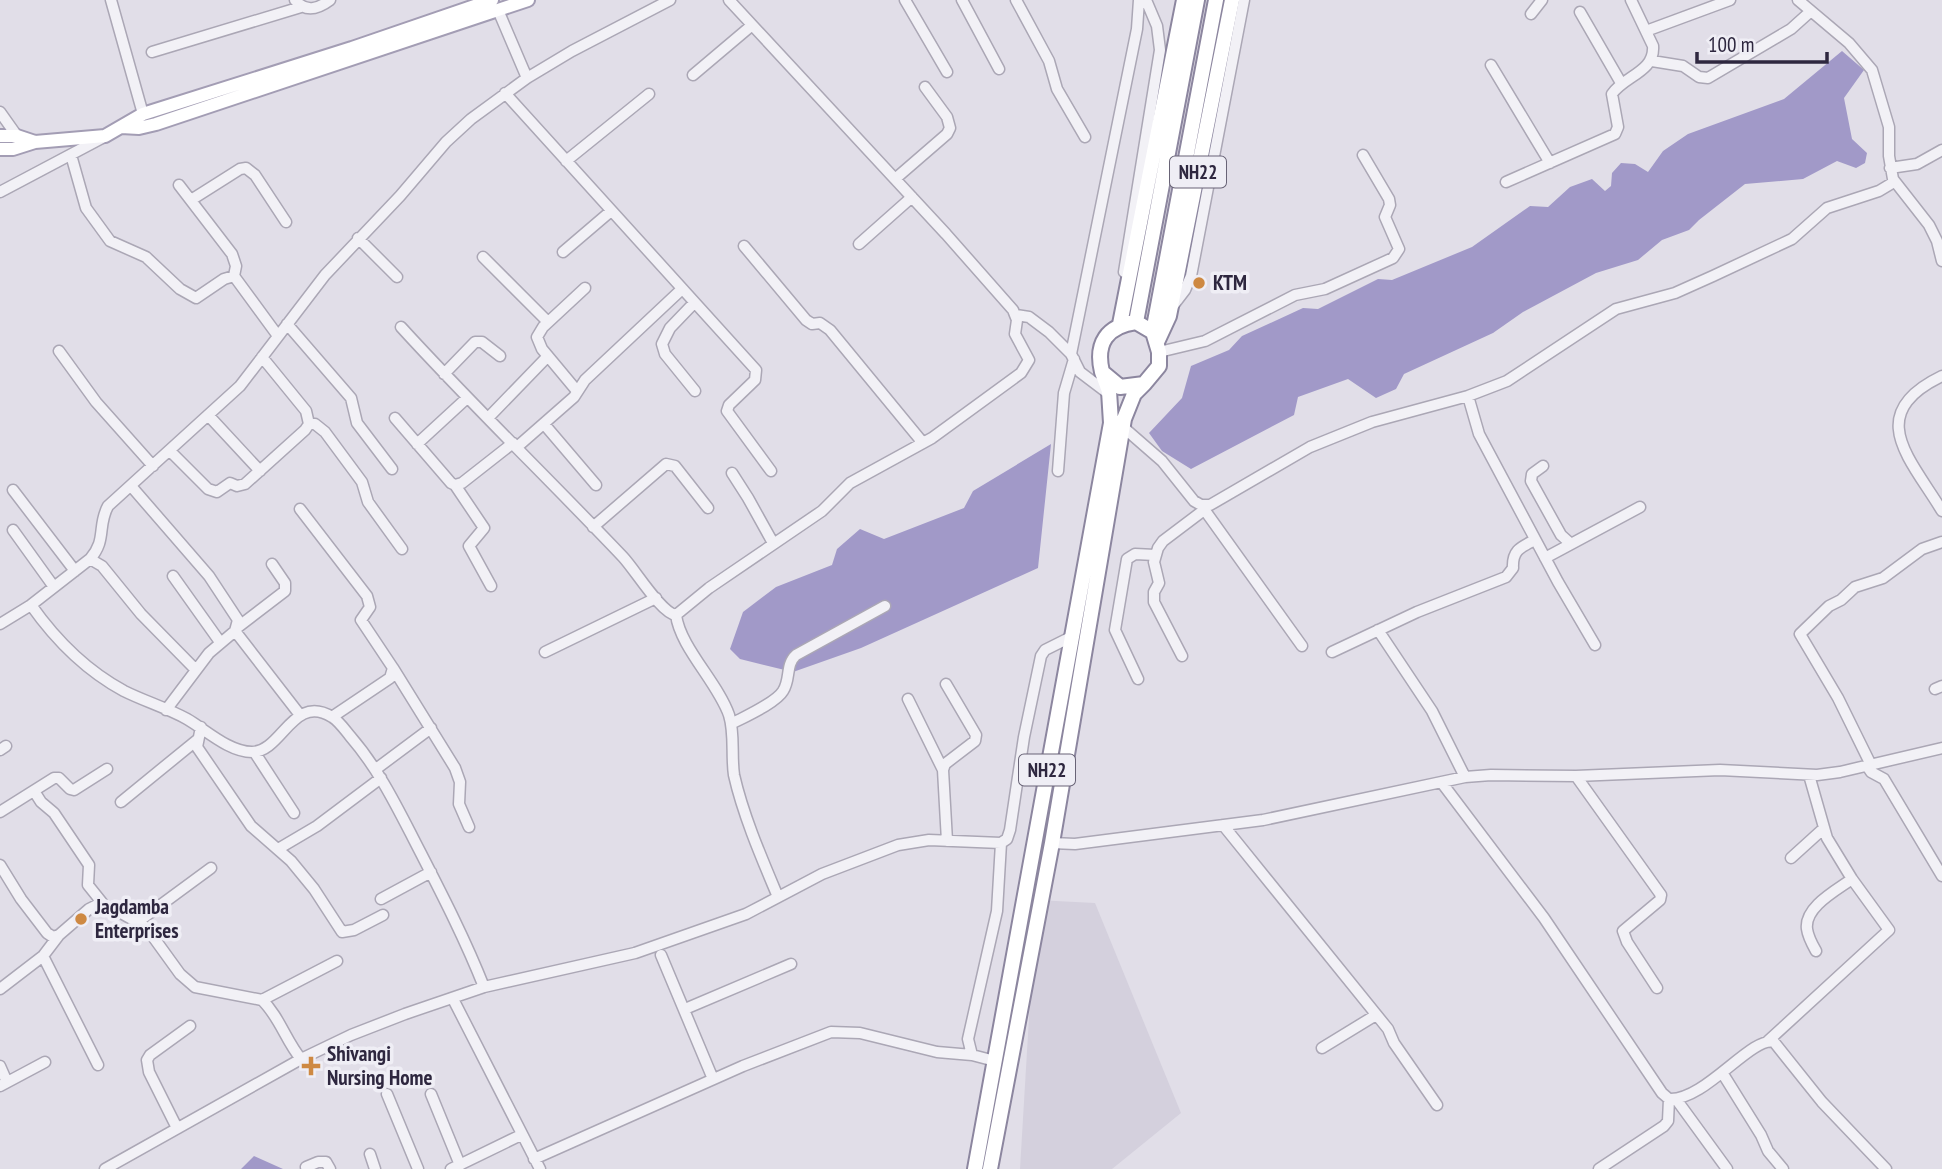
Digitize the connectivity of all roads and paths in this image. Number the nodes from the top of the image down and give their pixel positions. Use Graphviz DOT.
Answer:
graph roads {
  1 [pos="113,0"];
  2 [pos="330,0"];
  3 [pos="528,0"];
  4 [pos="670,0"];
  5 [pos="729,0"];
  6 [pos="905,0"];
  7 [pos="962,0"];
  8 [pos="1016,0"];
  9 [pos="1139,0"];
  10 [pos="1146,0"];
  11 [pos="1184,0"];
  12 [pos="1197,0"];
  13 [pos="1216,0"];
  14 [pos="1232,0"];
  15 [pos="1244,0"];
  16 [pos="1542,0"];
  17 [pos="1631,0"];
  18 [pos="1730,0"];
  19 [pos="1798,0"];
  20 [pos="298,3"];
  21 [pos="495,5"];
  22 [pos="1811,11"];
  23 [pos="1580,12"];
  24 [pos="1531,14"];
  25 [pos="751,26"];
  26 [pos="1646,31"];
  27 [pos="152,52"];
  28 [pos="1652,61"];
  29 [pos="1491,65"];
  30 [pos="999,69"];
  31 [pos="947,72"];
  32 [pos="693,75"];
  33 [pos="527,78"];
  34 [pos="1621,83"];
  35 [pos="925,87"];
  36 [pos="505,93"];
  37 [pos="649,94"];
  38 [pos="0,112"];
  39 [pos="143,114"];
  40 [pos="121,127"];
  41 [pos="0,136"];
  42 [pos="17,136"];
  43 [pos="105,136"];
  44 [pos="1085,136"];
  45 [pos="35,142"];
  46 [pos="0,149"];
  47 [pos="1942,150"];
  48 [pos="71,155"];
  49 [pos="1363,155"];
  50 [pos="566,161"];
  51 [pos="1550,163"];
  52 [pos="1890,168"];
  53 [pos="895,179"];
  54 [pos="1506,182"];
  55 [pos="1894,182"];
  56 [pos="179,185"];
  57 [pos="0,192"];
  58 [pos="912,197"];
  59 [pos="191,200"];
  60 [pos="611,211"];
  61 [pos="286,222"];
  62 [pos="358,239"];
  63 [pos="859,244"];
  64 [pos="744,246"];
  65 [pos="563,253"];
  66 [pos="483,257"];
  67 [pos="1942,261"];
  68 [pos="234,276"];
  69 [pos="397,277"];
  70 [pos="585,288"];
  71 [pos="682,289"];
  72 [pos="694,303"];
  73 [pos="1123,307"];
  74 [pos="1171,308"];
  75 [pos="1016,315"];
  76 [pos="548,322"];
  77 [pos="1136,322"];
  78 [pos="287,324"];
  79 [pos="1120,324"];
  80 [pos="401,327"];
  81 [pos="278,336"];
  82 [pos="1156,342"];
  83 [pos="59,351"];
  84 [pos="500,356"];
  85 [pos="548,356"];
  86 [pos="262,357"];
  87 [pos="1072,357"];
  88 [pos="1102,372"];
  89 [pos="444,374"];
  90 [pos="1942,376"];
  91 [pos="1144,384"];
  92 [pos="578,391"];
  93 [pos="695,391"];
  94 [pos="1110,394"];
  95 [pos="1468,396"];
  96 [pos="467,398"];
  97 [pos="208,415"];
  98 [pos="395,418"];
  99 [pos="488,418"];
  100 [pos="309,424"];
  101 [pos="544,424"];
  102 [pos="1123,427"];
  103 [pos="923,443"];
  104 [pos="417,444"];
  105 [pos="515,445"];
  106 [pos="170,450"];
  107 [pos="1543,466"];
  108 [pos="153,467"];
  109 [pos="392,469"];
  110 [pos="260,471"];
  111 [pos="771,471"];
  112 [pos="1058,471"];
  113 [pos="732,473"];
  114 [pos="131,485"];
  115 [pos="455,485"];
  116 [pos="596,485"];
  117 [pos="13,490"];
  118 [pos="1202,507"];
  119 [pos="1640,507"];
  120 [pos="708,508"];
  121 [pos="300,509"];
  122 [pos="1942,511"];
  123 [pos="593,527"];
  124 [pos="13,530"];
  125 [pos="1535,540"];
  126 [pos="1942,542"];
  127 [pos="773,544"];
  128 [pos="1571,544"];
  129 [pos="402,549"];
  130 [pos="1155,555"];
  131 [pos="1545,558"];
  132 [pos="90,559"];
  133 [pos="272,564"];
  134 [pos="75,571"];
  135 [pos="173,576"];
  136 [pos="491,586"];
  137 [pos="54,587"];
  138 [pos="656,598"];
  139 [pos="31,605"];
  140 [pos="885,606"];
  141 [pos="676,615"];
  142 [pos="0,624"];
  143 [pos="236,629"];
  144 [pos="1378,630"];
  145 [pos="1071,637"];
  146 [pos="220,642"];
  147 [pos="1302,646"];
  148 [pos="1594,646"];
  149 [pos="545,652"];
  150 [pos="1332,652"];
  151 [pos="1182,656"];
  152 [pos="393,667"];
  153 [pos="196,670"];
  154 [pos="1138,679"];
  155 [pos="946,684"];
  156 [pos="908,699"];
  157 [pos="166,710"];
  158 [pos="300,715"];
  159 [pos="332,717"];
  160 [pos="731,724"];
  161 [pos="201,727"];
  162 [pos="431,728"];
  163 [pos="197,740"];
  164 [pos="1942,748"];
  165 [pos="255,752"];
  166 [pos="1869,765"];
  167 [pos="107,769"];
  168 [pos="943,770"];
  169 [pos="379,773"];
  170 [pos="1809,775"];
  171 [pos="1576,776"];
  172 [pos="1465,777"];
  173 [pos="1441,783"];
  174 [pos="34,791"];
  175 [pos="121,802"];
  176 [pos="0,812"];
  177 [pos="294,813"];
  178 [pos="1223,825"];
  179 [pos="470,827"];
  180 [pos="1823,829"];
  181 [pos="947,841"];
  182 [pos="1002,843"];
  183 [pos="1052,843"];
  184 [pos="278,849"];
  185 [pos="1791,858"];
  186 [pos="0,864"];
  187 [pos="211,868"];
  188 [pos="430,872"];
  189 [pos="1942,876"];
  190 [pos="1852,878"];
  191 [pos="778,897"];
  192 [pos="381,899"];
  193 [pos="104,905"];
  194 [pos="383,915"];
  195 [pos="139,921"];
  196 [pos="59,935"];
  197 [pos="1815,951"];
  198 [pos="661,955"];
  199 [pos="43,956"];
  200 [pos="337,961"];
  201 [pos="791,964"];
  202 [pos="484,987"];
  203 [pos="1657,988"];
  204 [pos="0,989"];
  205 [pos="453,999"];
  206 [pos="262,1000"];
  207 [pos="685,1009"];
  208 [pos="1376,1015"];
  209 [pos="190,1026"];
  210 [pos="1768,1041"];
  211 [pos="1322,1048"];
  212 [pos="972,1055"];
  213 [pos="301,1059"];
  214 [pos="995,1061"];
  215 [pos="46,1062"];
  216 [pos="98,1065"];
  217 [pos="0,1066"];
  218 [pos="1723,1074"];
  219 [pos="713,1079"];
  220 [pos="4,1084"];
  221 [pos="387,1094"];
  222 [pos="431,1094"];
  223 [pos="1672,1099"];
  224 [pos="1437,1105"];
  225 [pos="177,1128"];
  226 [pos="521,1135"];
  227 [pos="370,1154"];
  228 [pos="534,1159"];
  229 [pos="306,1167"];
  230 [pos="456,1167"];
  231 [pos="105,1169"];
  232 [pos="330,1169"];
  233 [pos="375,1169"];
  234 [pos="418,1169"];
  235 [pos="540,1169"];
  236 [pos="975,1169"];
  237 [pos="990,1169"];
  238 [pos="1600,1169"];
  239 [pos="1727,1169"];
  240 [pos="1783,1169"];
  241 [pos="1886,1169"];
  1 -- 39 [label="street"];
  2 -- 20 [label="street"];
  3 -- 21 [label="main road"];
  4 -- 33 [label="street"];
  5 -- 25 [label="street"];
  6 -- 31 [label="street"];
  7 -- 30 [label="street"];
  8 -- 44 [label="street"];
  9 -- 87 [label="street"];
  10 -- 73 [label="street"];
  11 -- 73 [label="highway, NH22"];
  12 -- 77 [label="highway"];
  13 -- 82 [label="highway"];
  14 -- 74 [label="highway, NH22"];
  15 -- 74 [label="street"];
  16 -- 24 [label="street"];
  17 -- 26 [label="street"];
  18 -- 26 [label="street"];
  19 -- 22 [label="street"];
  20 -- 27 [label="street"];
  21 -- 33 [label="street"];
  21 -- 39 [label="main road"];
  21 -- 40 [label="main road"];
  22 -- 28 [label="street"];
  22 -- 52 [label="street"];
  23 -- 34 [label="street"];
  25 -- 32 [label="street"];
  25 -- 53 [label="street"];
  26 -- 28 [label="street"];
  28 -- 34 [label="street"];
  29 -- 51 [label="street"];
  33 -- 36 [label="street"];
  34 -- 51 [label="street"];
  35 -- 53 [label="street"];
  36 -- 50 [label="street"];
  36 -- 62 [label="street"];
  37 -- 50 [label="street"];
  38 -- 42 [label="street"];
  39 -- 40 [label="main road"];
  40 -- 43 [label="main road"];
  41 -- 42 [label="main road"];
  42 -- 45 [label="main road"];
  43 -- 45 [label="main road"];
  43 -- 48 [label="street"];
  45 -- 46 [label="main road"];
  47 -- 52 [label="street"];
  48 -- 57 [label="street"];
  48 -- 68 [label="street"];
  49 -- 82 [label="street"];
  50 -- 60 [label="street"];
  51 -- 54 [label="street"];
  52 -- 55 [label="street"];
  53 -- 58 [label="street"];
  55 -- 67 [label="street"];
  55 -- 95 [label="street"];
  56 -- 59 [label="street"];
  58 -- 63 [label="street"];
  58 -- 75 [label="street"];
  59 -- 61 [label="street"];
  59 -- 68 [label="street"];
  60 -- 65 [label="street"];
  60 -- 71 [label="street"];
  62 -- 69 [label="street"];
  62 -- 78 [label="street"];
  64 -- 103 [label="street"];
  66 -- 76 [label="street"];
  68 -- 81 [label="street"];
  70 -- 76 [label="street"];
  71 -- 72 [label="street"];
  71 -- 92 [label="street"];
  72 -- 93 [label="street"];
  72 -- 111 [label="street"];
  73 -- 79 [label="highway, NH22"];
  74 -- 82 [label="highway, NH22"];
  75 -- 87 [label="street"];
  75 -- 103 [label="street"];
  76 -- 85 [label="street"];
  77 -- 79 [label="highway"];
  77 -- 82 [label="highway"];
  78 -- 81 [label="street"];
  78 -- 109 [label="street"];
  79 -- 88 [label="highway, NH22"];
  80 -- 89 [label="street"];
  81 -- 86 [label="street"];
  82 -- 91 [label="highway, NH22"];
  83 -- 108 [label="street"];
  84 -- 89 [label="street"];
  85 -- 92 [label="street"];
  85 -- 99 [label="street"];
  86 -- 97 [label="street"];
  86 -- 100 [label="street"];
  87 -- 94 [label="street"];
  87 -- 112 [label="street"];
  88 -- 91 [label="highway"];
  88 -- 94 [label="highway, NH22"];
  89 -- 96 [label="street"];
  90 -- 122 [label="street"];
  91 -- 102 [label="highway, NH22"];
  92 -- 101 [label="street"];
  94 -- 145 [label="highway, NH22"];
  95 -- 118 [label="street"];
  95 -- 125 [label="street"];
  96 -- 99 [label="street"];
  96 -- 104 [label="street"];
  97 -- 106 [label="street"];
  97 -- 110 [label="street"];
  98 -- 104 [label="street"];
  99 -- 105 [label="street"];
  100 -- 110 [label="street"];
  100 -- 129 [label="street"];
  101 -- 105 [label="street"];
  101 -- 116 [label="street"];
  102 -- 118 [label="street"];
  102 -- 183 [label="highway, NH22"];
  103 -- 127 [label="street"];
  104 -- 115 [label="street"];
  105 -- 115 [label="street"];
  105 -- 123 [label="street"];
  106 -- 108 [label="street"];
  106 -- 110 [label="street"];
  107 -- 128 [label="street"];
  108 -- 114 [label="street"];
  113 -- 127 [label="street"];
  114 -- 132 [label="street"];
  114 -- 143 [label="street"];
  115 -- 136 [label="street"];
  117 -- 134 [label="street"];
  118 -- 130 [label="street"];
  118 -- 147 [label="street"];
  119 -- 128 [label="street"];
  120 -- 123 [label="street"];
  121 -- 152 [label="street"];
  123 -- 138 [label="street"];
  124 -- 137 [label="street"];
  125 -- 131 [label="street"];
  125 -- 144 [label="street"];
  126 -- 166 [label="street"];
  127 -- 141 [label="street"];
  128 -- 131 [label="street"];
  130 -- 151 [label="street"];
  130 -- 154 [label="street"];
  131 -- 148 [label="street"];
  132 -- 134 [label="street"];
  132 -- 153 [label="street"];
  133 -- 143 [label="street"];
  134 -- 137 [label="street"];
  135 -- 146 [label="street"];
  137 -- 139 [label="street"];
  138 -- 141 [label="street"];
  138 -- 149 [label="street"];
  139 -- 142 [label="street"];
  139 -- 157 [label="street"];
  140 -- 160 [label="street"];
  141 -- 160 [label="street"];
  143 -- 146 [label="street"];
  143 -- 158 [label="street"];
  144 -- 150 [label="street"];
  144 -- 172 [label="street"];
  145 -- 182 [label="street"];
  145 -- 214 [label="highway, NH22"];
  146 -- 153 [label="street"];
  152 -- 159 [label="street"];
  152 -- 162 [label="street"];
  153 -- 157 [label="street"];
  155 -- 168 [label="street"];
  156 -- 168 [label="street"];
  157 -- 161 [label="street"];
  158 -- 159 [label="street"];
  158 -- 165 [label="street"];
  159 -- 169 [label="street"];
  160 -- 191 [label="street"];
  161 -- 163 [label="street"];
  161 -- 165 [label="street"];
  162 -- 169 [label="street"];
  162 -- 179 [label="street"];
  163 -- 175 [label="street"];
  163 -- 184 [label="street"];
  164 -- 166 [label="street"];
  165 -- 177 [label="street"];
  166 -- 170 [label="street"];
  166 -- 189 [label="street"];
  167 -- 174 [label="street"];
  168 -- 181 [label="street"];
  169 -- 184 [label="street"];
  169 -- 188 [label="street"];
  170 -- 171 [label="street"];
  170 -- 180 [label="street"];
  171 -- 172 [label="street"];
  171 -- 203 [label="street"];
  172 -- 173 [label="street"];
  173 -- 178 [label="street"];
  173 -- 223 [label="street"];
  174 -- 176 [label="street"];
  174 -- 193 [label="street"];
  178 -- 183 [label="street"];
  178 -- 208 [label="street"];
  180 -- 185 [label="street"];
  180 -- 190 [label="street"];
  181 -- 182 [label="street"];
  181 -- 191 [label="street"];
  182 -- 212 [label="street"];
  183 -- 237 [label="highway, NH22"];
  184 -- 194 [label="street"];
  186 -- 196 [label="street"];
  187 -- 195 [label="street"];
  188 -- 192 [label="street"];
  188 -- 202 [label="street"];
  190 -- 197 [label="street"];
  190 -- 210 [label="street"];
  191 -- 202 [label="street"];
  193 -- 195 [label="street"];
  193 -- 196 [label="street"];
  195 -- 206 [label="street"];
  196 -- 199 [label="street"];
  198 -- 207 [label="street"];
  199 -- 204 [label="street"];
  199 -- 216 [label="street"];
  200 -- 206 [label="street"];
  201 -- 207 [label="street"];
  202 -- 205 [label="street"];
  205 -- 213 [label="street"];
  205 -- 226 [label="street"];
  206 -- 213 [label="street"];
  207 -- 219 [label="street"];
  208 -- 211 [label="street"];
  208 -- 224 [label="street"];
  209 -- 225 [label="street"];
  210 -- 218 [label="street"];
  210 -- 241 [label="street"];
  212 -- 214 [label="street"];
  212 -- 219 [label="street"];
  213 -- 225 [label="street"];
  214 -- 236 [label="highway, NH22"];
  215 -- 220 [label="street"];
  217 -- 220 [label="street"];
  218 -- 223 [label="street"];
  218 -- 240 [label="street"];
  219 -- 228 [label="street"];
  221 -- 234 [label="street"];
  222 -- 230 [label="street"];
  223 -- 238 [label="street"];
  223 -- 239 [label="street"];
  225 -- 231 [label="street"];
  226 -- 228 [label="street"];
  226 -- 230 [label="street"];
  227 -- 233 [label="street"];
  228 -- 235 [label="street"];
  229 -- 232 [label="street"];
}
